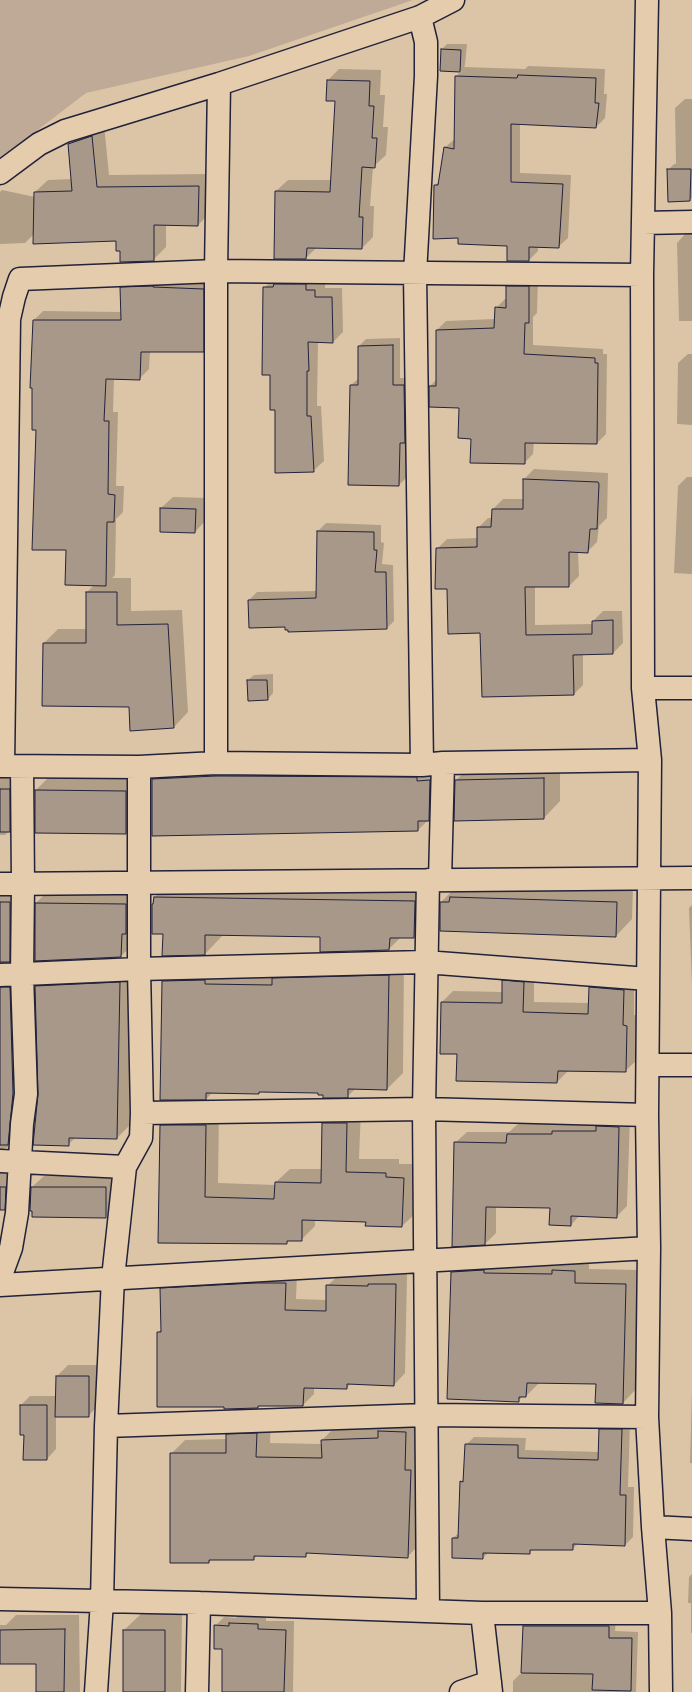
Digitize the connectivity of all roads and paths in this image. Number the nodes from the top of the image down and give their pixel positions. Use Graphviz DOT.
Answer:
graph roads {
  1 [pos="453,0"];
  2 [pos="647,0"];
  3 [pos="420,17"];
  4 [pos="220,84"];
  5 [pos="0,174"];
  6 [pos="692,222"];
  7 [pos="643,223"];
  8 [pos="216,272"];
  9 [pos="415,274"];
  10 [pos="642,275"];
  11 [pos="643,688"];
  12 [pos="692,688"];
  13 [pos="650,760"];
  14 [pos="216,763"];
  15 [pos="432,764"];
  16 [pos="8,766"];
  17 [pos="139,767"];
  18 [pos="692,878"];
  19 [pos="649,879"];
  20 [pos="434,880"];
  21 [pos="0,884"];
  22 [pos="23,884"];
  23 [pos="139,884"];
  24 [pos="425,962"];
  25 [pos="139,969"];
  26 [pos="0,975"];
  27 [pos="22,975"];
  28 [pos="648,979"];
  29 [pos="648,1065"];
  30 [pos="692,1065"];
  31 [pos="424,1109"];
  32 [pos="142,1114"];
  33 [pos="647,1115"];
  34 [pos="10,1161"];
  35 [pos="125,1167"];
  36 [pos="650,1248"];
  37 [pos="425,1260"];
  38 [pos="0,1278"];
  39 [pos="113,1278"];
  40 [pos="0,1285"];
  41 [pos="426,1415"];
  42 [pos="646,1417"];
  43 [pos="106,1426"];
  44 [pos="653,1527"];
  45 [pos="692,1529"];
  46 [pos="0,1599"];
  47 [pos="102,1602"];
  48 [pos="199,1603"];
  49 [pos="428,1611"];
  50 [pos="482,1613"];
  51 [pos="660,1613"];
  52 [pos="490,1687"];
  53 [pos="96,1692"];
  54 [pos="197,1692"];
  55 [pos="461,1692"];
  56 [pos="661,1692"];
  1 -- 3 [label="street"];
  2 -- 7 [label="street"];
  3 -- 4 [label="street"];
  3 -- 9 [label="street"];
  4 -- 5 [label="street"];
  4 -- 8 [label="street"];
  6 -- 7 [label="street"];
  7 -- 10 [label="street"];
  8 -- 9 [label="street"];
  8 -- 14 [label="street"];
  8 -- 16 [label="street"];
  9 -- 10 [label="street"];
  9 -- 15 [label="street"];
  10 -- 11 [label="street"];
  11 -- 12 [label="street"];
  11 -- 13 [label="street"];
  13 -- 15 [label="street"];
  13 -- 19 [label="street"];
  14 -- 15 [label="street"];
  14 -- 17 [label="street"];
  15 -- 20 [label="street"];
  16 -- 17 [label="street"];
  16 -- 22 [label="street"];
  17 -- 23 [label="street"];
  18 -- 19 [label="street"];
  19 -- 20 [label="street"];
  19 -- 28 [label="street"];
  20 -- 23 [label="street"];
  20 -- 24 [label="street"];
  21 -- 22 [label="street"];
  22 -- 23 [label="street"];
  22 -- 27 [label="street"];
  23 -- 25 [label="street"];
  24 -- 25 [label="street"];
  24 -- 28 [label="street"];
  24 -- 31 [label="street"];
  25 -- 27 [label="street"];
  25 -- 32 [label="street"];
  26 -- 27 [label="street"];
  27 -- 34 [label="street"];
  28 -- 29 [label="street"];
  29 -- 30 [label="street"];
  29 -- 33 [label="street"];
  31 -- 32 [label="street"];
  31 -- 33 [label="street"];
  31 -- 37 [label="street"];
  32 -- 35 [label="street"];
  33 -- 36 [label="street"];
  34 -- 35 [label="street"];
  34 -- 38 [label="street"];
  35 -- 39 [label="street"];
  36 -- 37 [label="street"];
  36 -- 42 [label="street"];
  37 -- 39 [label="street"];
  37 -- 41 [label="street"];
  39 -- 40 [label="street"];
  39 -- 43 [label="street"];
  41 -- 42 [label="street"];
  41 -- 43 [label="street"];
  41 -- 49 [label="street"];
  42 -- 44 [label="street"];
  43 -- 47 [label="street"];
  44 -- 45 [label="street"];
  44 -- 51 [label="street"];
  46 -- 47 [label="street"];
  47 -- 48 [label="street"];
  47 -- 53 [label="street"];
  48 -- 49 [label="street"];
  48 -- 54 [label="street"];
  49 -- 50 [label="street"];
  50 -- 51 [label="street"];
  50 -- 52 [label="street"];
  51 -- 56 [label="street"];
  52 -- 55 [label="street"];
}
